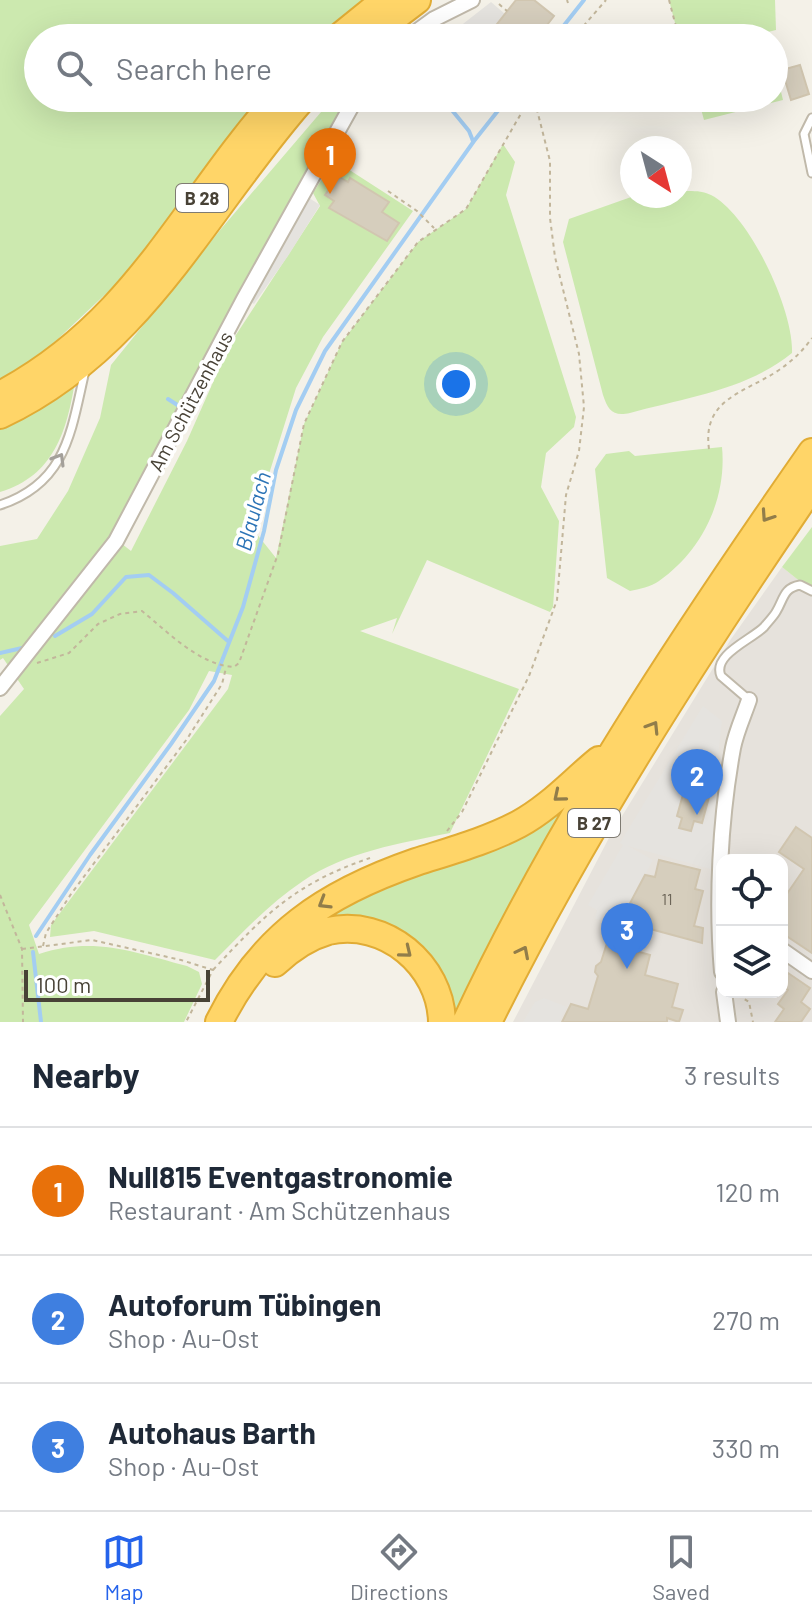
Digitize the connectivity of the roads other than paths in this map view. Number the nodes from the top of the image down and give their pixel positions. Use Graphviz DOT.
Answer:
graph roads {
  1 [pos="385,0"];
  2 [pos="417,0"];
  3 [pos="472,0"];
  4 [pos="355,24"];
  5 [pos="385,24"];
  6 [pos="427,24"];
  7 [pos="267,112"];
  8 [pos="291,112"];
  9 [pos="348,112"];
  10 [pos="812,118"];
  11 [pos="812,173"];
  12 [pos="89,358"];
  13 [pos="0,395"];
  14 [pos="0,415"];
  15 [pos="812,452"];
  16 [pos="812,486"];
  17 [pos="0,505"];
  18 [pos="812,591"];
  19 [pos="0,688"];
  20 [pos="749,700"];
  21 [pos="618,745"];
  22 [pos="721,926"];
  23 [pos="788,954"];
  24 [pos="812,971"];
  25 [pos="725,998"];
  26 [pos="219,1022"];
  27 [pos="236,1022"];
  28 [pos="442,1022"];
  29 [pos="466,1022"];
  30 [pos="488,1022"];
  31 [pos="728,1022"];
  1 -- 4 [label="highway"];
  2 -- 5 [label="highway"];
  3 -- 6 [label="street"];
  7 -- 13 [label="highway, B 28"];
  8 -- 12 [label="highway, B 28"];
  9 -- 19 [label="street, Am Schützenhaus"];
  10 -- 11 [label="lane"];
  12 -- 14 [label="highway, B 28"];
  17 -- 12 [label="lane, one-way"];
  15 -- 21 [label="highway, B 27, one-way"];
  30 -- 16 [label="highway, B 27, one-way"];
  18 -- 20 [label="lane"];
  20 -- 22 [label="street"];
  21 -- 26 [label="highway, one-way"];
  21 -- 29 [label="highway, B 27"];
  23 -- 24 [label="street"];
  25 -- 31 [label="street"];
  27 -- 28 [label="highway, one-way"];
}
